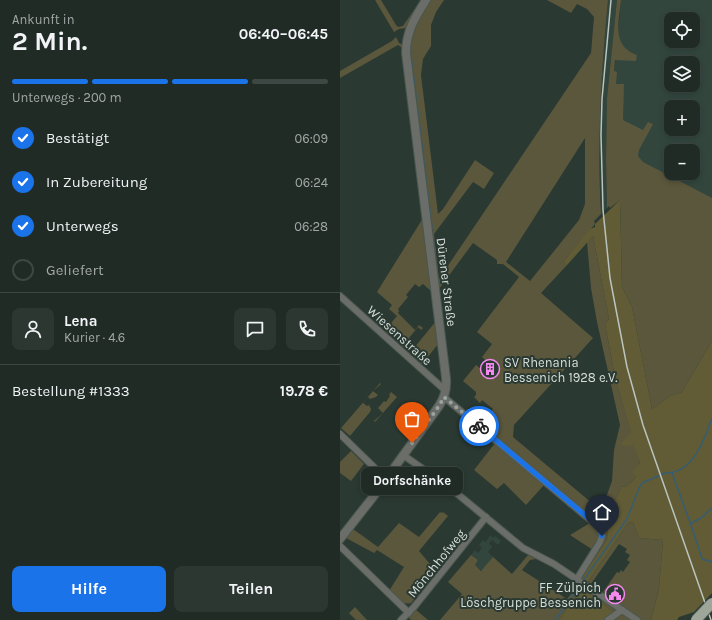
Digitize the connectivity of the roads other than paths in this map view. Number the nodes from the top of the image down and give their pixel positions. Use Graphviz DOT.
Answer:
graph roads {
  1 [pos="426,0"];
  2 [pos="340,296"];
  3 [pos="445,394"];
  4 [pos="340,434"];
  5 [pos="403,455"];
  6 [pos="386,479"];
  7 [pos="486,517"];
  8 [pos="340,539"];
  9 [pos="340,546"];
  10 [pos="581,582"];
  11 [pos="712,603"];
  12 [pos="622,610"];
  13 [pos="409,613"];
  14 [pos="401,620"];
  15 [pos="608,620"];
  16 [pos="637,620"];
  17 [pos="696,620"];
  1 -- 3 [label="street, Dürener Straße"];
  2 -- 3 [label="street, Wiesenstraße"];
  3 -- 5 [label="street"];
  3 -- 10 [label="street, Wiesenstraße"];
  4 -- 6 [label="street"];
  5 -- 6 [label="street"];
  5 -- 7 [label="street"];
  6 -- 8 [label="street"];
  7 -- 10 [label="street"];
  7 -- 13 [label="street, Mönchhofweg"];
  9 -- 13 [label="street"];
  10 -- 12 [label="street"];
  11 -- 17 [label="main road, bridge"];
  12 -- 15 [label="street"];
  12 -- 16 [label="street"];
  13 -- 14 [label="street, Mönchhofweg"];
}
